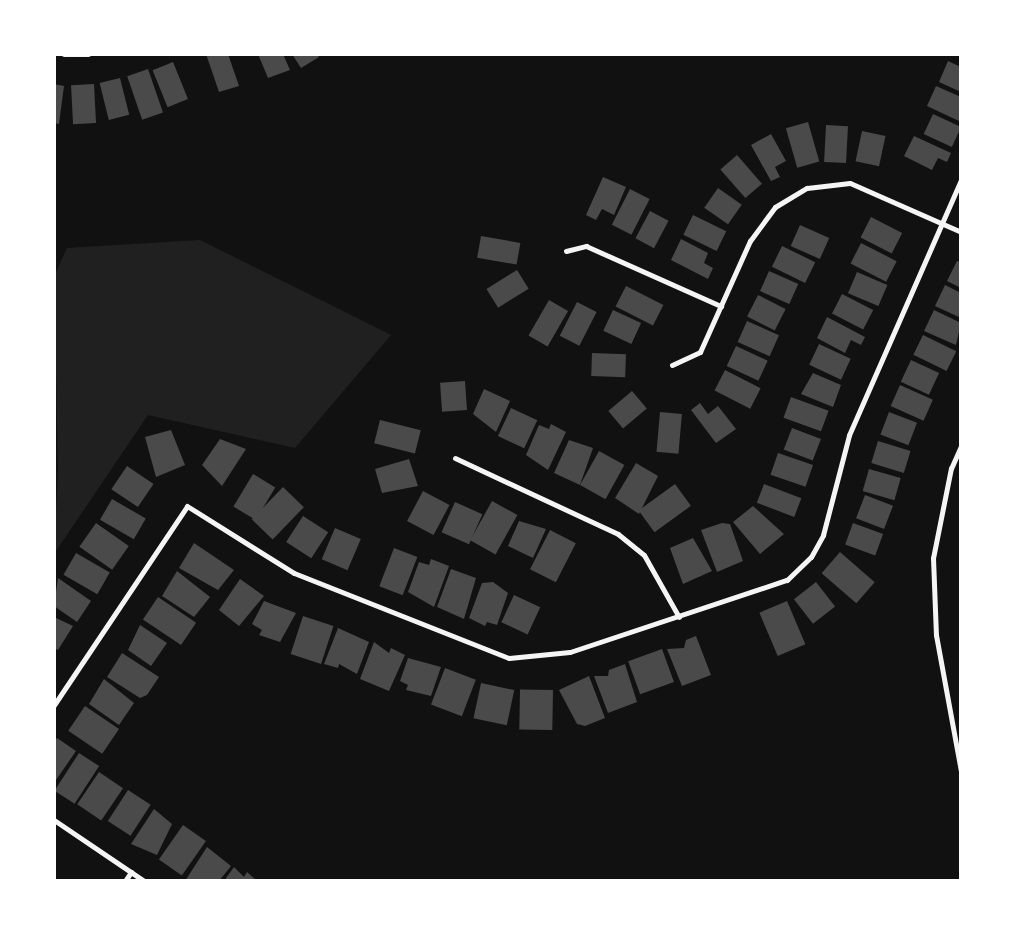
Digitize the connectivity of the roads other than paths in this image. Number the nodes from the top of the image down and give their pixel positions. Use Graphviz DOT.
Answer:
graph roads {
  1 [pos="64,54"];
  2 [pos="88,54"];
  3 [pos="961,180"];
  4 [pos="942,223"];
  5 [pos="961,232"];
  6 [pos="566,251"];
  7 [pos="721,306"];
  8 [pos="672,365"];
  9 [pos="961,446"];
  10 [pos="455,458"];
  11 [pos="679,617"];
  12 [pos="54,705"];
  13 [pos="961,771"];
  14 [pos="54,820"];
  15 [pos="131,872"];
  16 [pos="125,881"];
  17 [pos="144,881"];
  1 -- 2 [label="street"];
  3 -- 4 [label="street"];
  4 -- 5 [label="street"];
  4 -- 7 [label="street"];
  4 -- 11 [label="street"];
  6 -- 7 [label="street"];
  7 -- 8 [label="street"];
  9 -- 13 [label="street"];
  10 -- 11 [label="street"];
  11 -- 12 [label="street"];
  14 -- 15 [label="street"];
  15 -- 16 [label="street"];
  15 -- 17 [label="street"];
}
